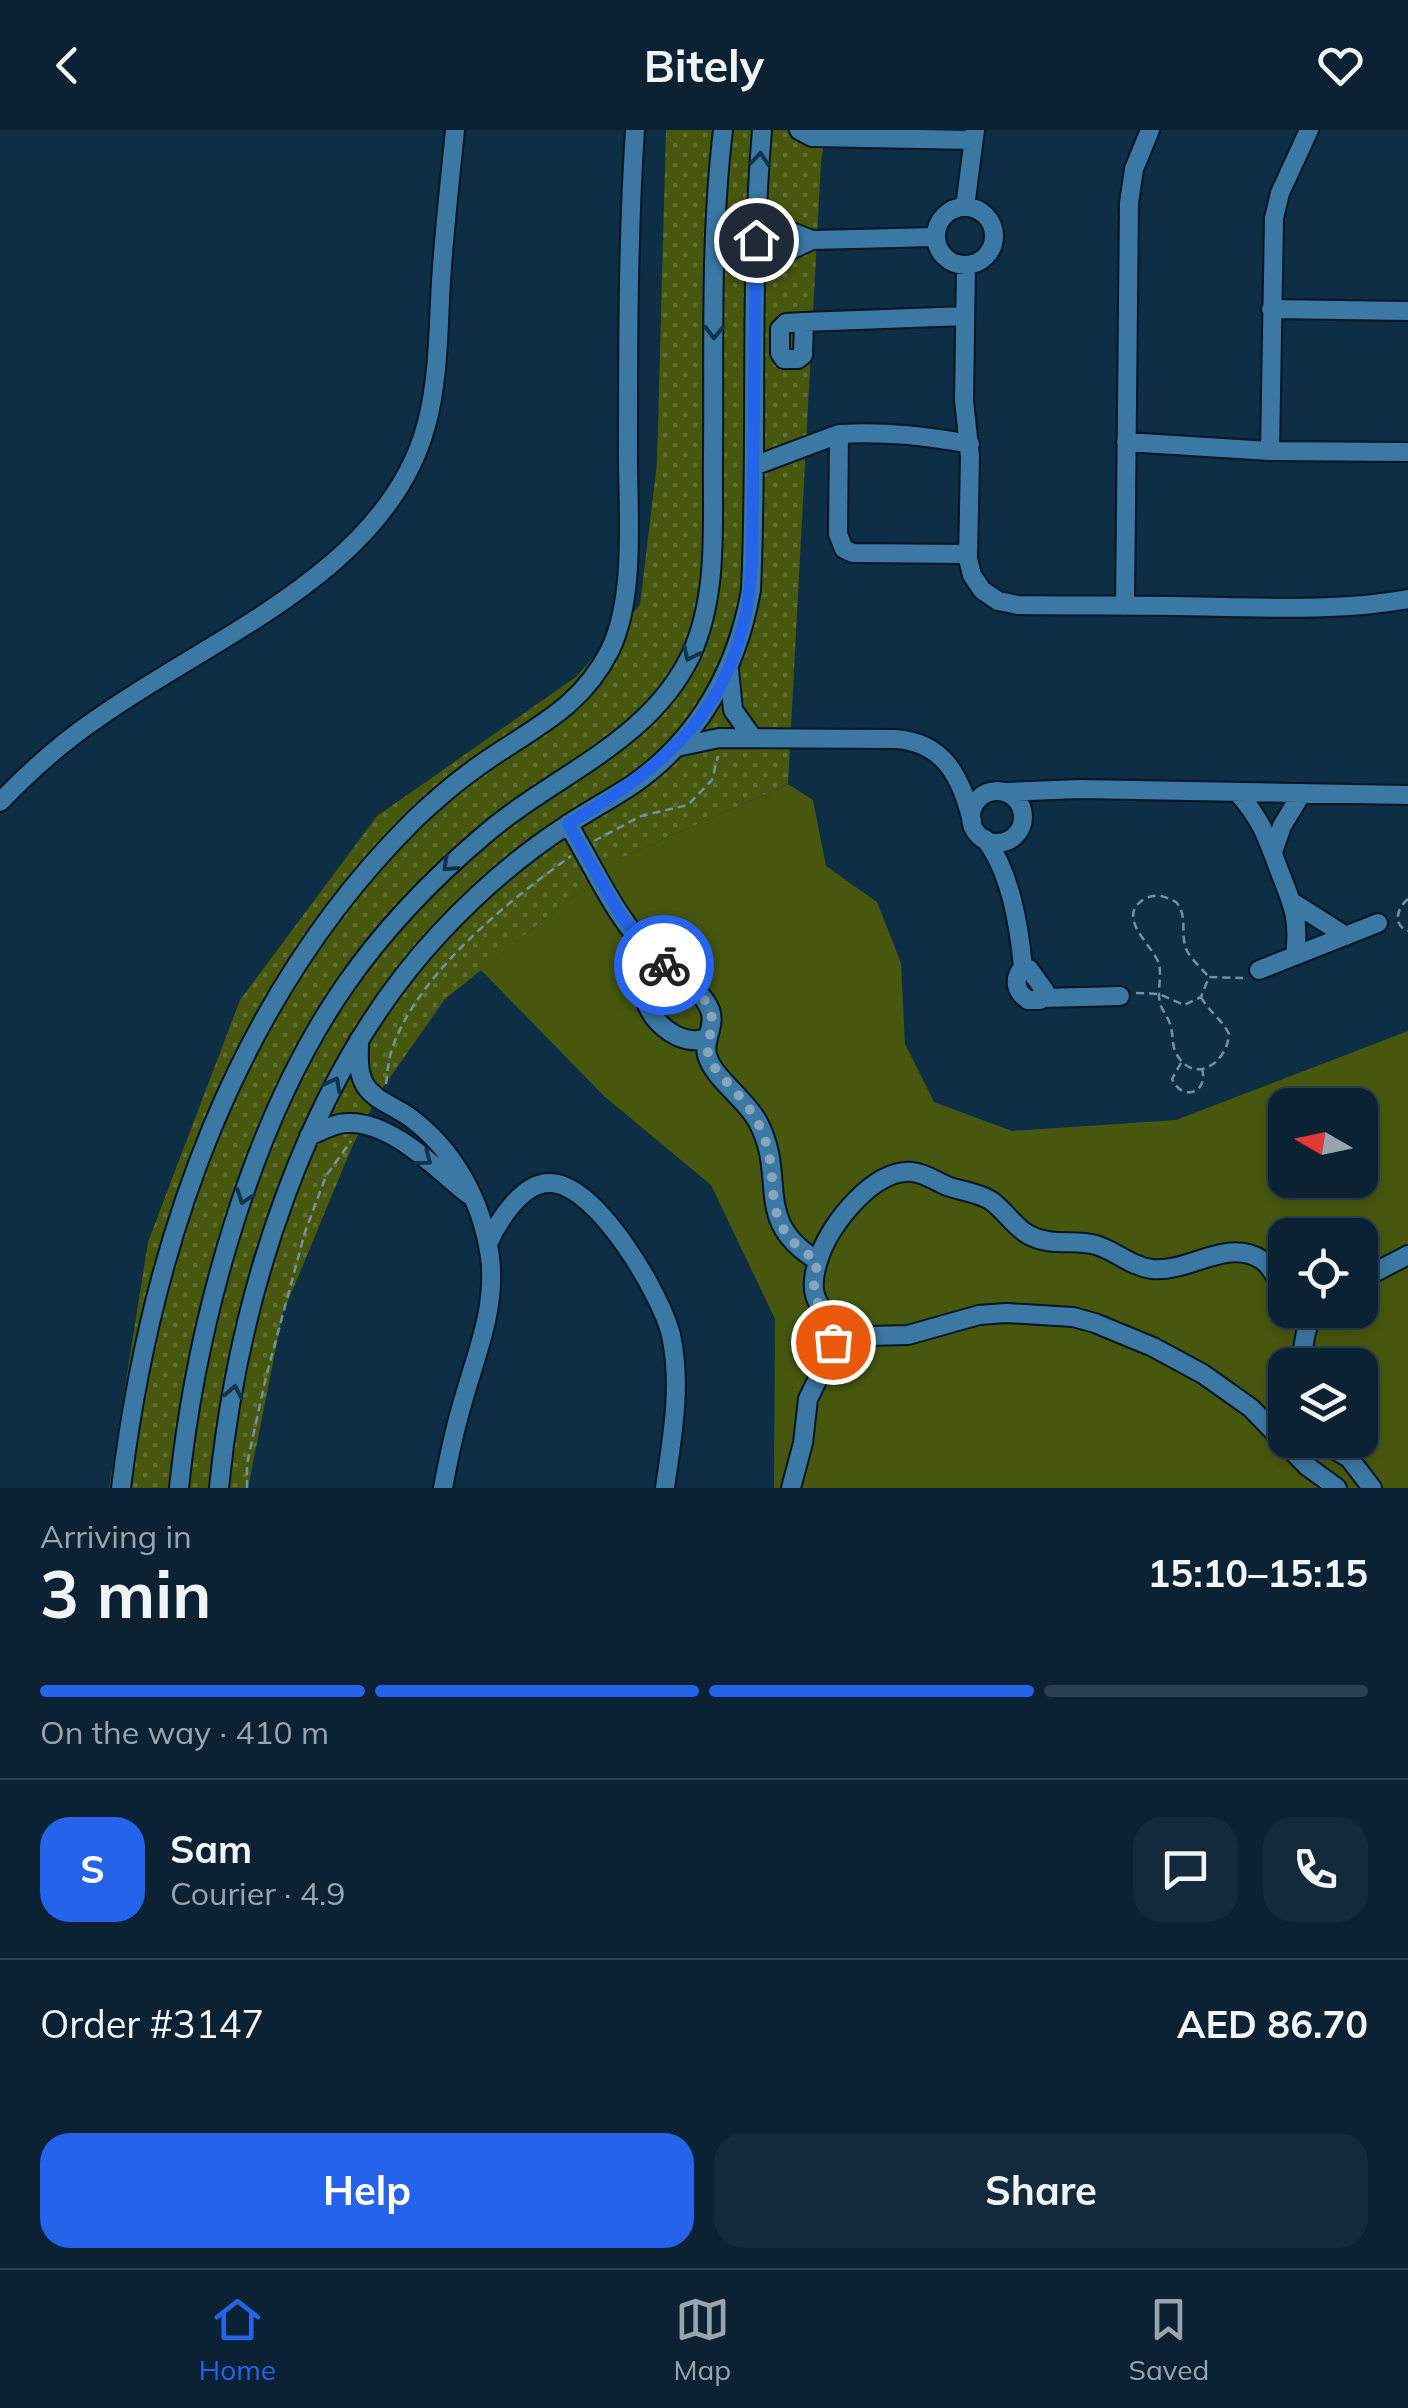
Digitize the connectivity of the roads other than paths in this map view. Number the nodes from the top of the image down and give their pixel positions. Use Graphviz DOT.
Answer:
graph roads {
  1 [pos="455,130"];
  2 [pos="635,130"];
  3 [pos="722,130"];
  4 [pos="762,130"];
  5 [pos="799,130"];
  6 [pos="936,130"];
  7 [pos="1150,130"];
  8 [pos="1308,130"];
  9 [pos="967,136"];
  10 [pos="965,207"];
  11 [pos="755,208"];
  12 [pos="936,237"];
  13 [pos="812,240"];
  14 [pos="966,266"];
  15 [pos="758,272"];
  16 [pos="1271,309"];
  17 [pos="1408,311"];
  18 [pos="965,316"];
  19 [pos="804,322"];
  20 [pos="840,434"];
  21 [pos="1126,442"];
  22 [pos="970,444"];
  23 [pos="1270,451"];
  24 [pos="1408,452"];
  25 [pos="754,466"];
  26 [pos="967,554"];
  27 [pos="1408,598"];
  28 [pos="1124,606"];
  29 [pos="729,668"];
  30 [pos="752,738"];
  31 [pos="677,748"];
  32 [pos="958,776"];
  33 [pos="1066,790"];
  34 [pos="1000,791"];
  35 [pos="1237,792"];
  36 [pos="1302,793"];
  37 [pos="1408,794"];
  38 [pos="0,802"];
  39 [pos="1023,819"];
  40 [pos="972,820"];
  41 [pos="568,824"];
  42 [pos="1012,838"];
  43 [pos="985,839"];
  44 [pos="1273,852"];
  45 [pos="1003,872"];
  46 [pos="1294,904"];
  47 [pos="1378,923"];
  48 [pos="1346,936"];
  49 [pos="1296,956"];
  50 [pos="665,966"];
  51 [pos="1260,970"];
  52 [pos="1120,996"];
  53 [pos="708,1036"];
  54 [pos="359,1040"];
  55 [pos="310,1136"];
  56 [pos="472,1200"];
  57 [pos="509,1210"];
  58 [pos="488,1244"];
  59 [pos="1408,1255"];
  60 [pos="818,1261"];
  61 [pos="1268,1266"];
  62 [pos="1378,1271"];
  63 [pos="838,1329"];
  64 [pos="1348,1458"];
  65 [pos="121,1488"];
  66 [pos="179,1488"];
  67 [pos="219,1488"];
  68 [pos="443,1488"];
  69 [pos="665,1488"];
  70 [pos="792,1488"];
  71 [pos="1337,1488"];
  72 [pos="1372,1488"];
  1 -- 38 [label="street"];
  2 -- 65 [label="street"];
  3 -- 66 [label="street, one-way"];
  11 -- 4 [label="street, one-way"];
  5 -- 9 [label="street"];
  6 -- 9 [label="street"];
  7 -- 21 [label="street"];
  8 -- 16 [label="street"];
  9 -- 10 [label="street"];
  10 -- 12 [label="street"];
  10 -- 14 [label="street"];
  11 -- 13 [label="street"];
  11 -- 15 [label="street"];
  12 -- 13 [label="street"];
  12 -- 14 [label="street"];
  13 -- 15 [label="street"];
  14 -- 18 [label="street"];
  15 -- 25 [label="street"];
  16 -- 17 [label="street"];
  16 -- 23 [label="street"];
  18 -- 19 [label="street"];
  18 -- 22 [label="street"];
  20 -- 22 [label="street"];
  20 -- 25 [label="street"];
  20 -- 26 [label="street"];
  21 -- 23 [label="street"];
  21 -- 28 [label="street"];
  22 -- 26 [label="street"];
  23 -- 24 [label="street"];
  25 -- 29 [label="street"];
  26 -- 28 [label="street"];
  27 -- 28 [label="street"];
  29 -- 30 [label="street"];
  29 -- 31 [label="street"];
  30 -- 31 [label="street"];
  30 -- 32 [label="street"];
  31 -- 41 [label="street"];
  32 -- 34 [label="street"];
  32 -- 40 [label="street"];
  33 -- 34 [label="street"];
  33 -- 35 [label="street"];
  33 -- 39 [label="street"];
  34 -- 39 [label="street"];
  34 -- 40 [label="street"];
  35 -- 36 [label="street"];
  35 -- 44 [label="street"];
  36 -- 37 [label="street"];
  36 -- 44 [label="street"];
  39 -- 42 [label="street"];
  40 -- 43 [label="street"];
  41 -- 50 [label="street"];
  41 -- 54 [label="street"];
  42 -- 43 [label="street"];
  42 -- 45 [label="street"];
  43 -- 45 [label="street"];
  44 -- 46 [label="street"];
  45 -- 52 [label="street"];
  46 -- 48 [label="street"];
  46 -- 49 [label="street"];
  47 -- 48 [label="street"];
  48 -- 49 [label="street"];
  49 -- 51 [label="street"];
  50 -- 53 [label="street"];
  50 -- 53 [label="street"];
  53 -- 60 [label="street"];
  55 -- 54 [label="street, one-way"];
  54 -- 56 [label="street"];
  55 -- 56 [label="street, one-way"];
  67 -- 55 [label="street, one-way"];
  56 -- 57 [label="street"];
  56 -- 58 [label="street"];
  57 -- 58 [label="street"];
  57 -- 69 [label="street"];
  58 -- 68 [label="street"];
  59 -- 62 [label="street"];
  60 -- 61 [label="street"];
  60 -- 63 [label="street"];
  63 -- 70 [label="street"];
  63 -- 71 [label="street"];
  64 -- 72 [label="street"];
}
